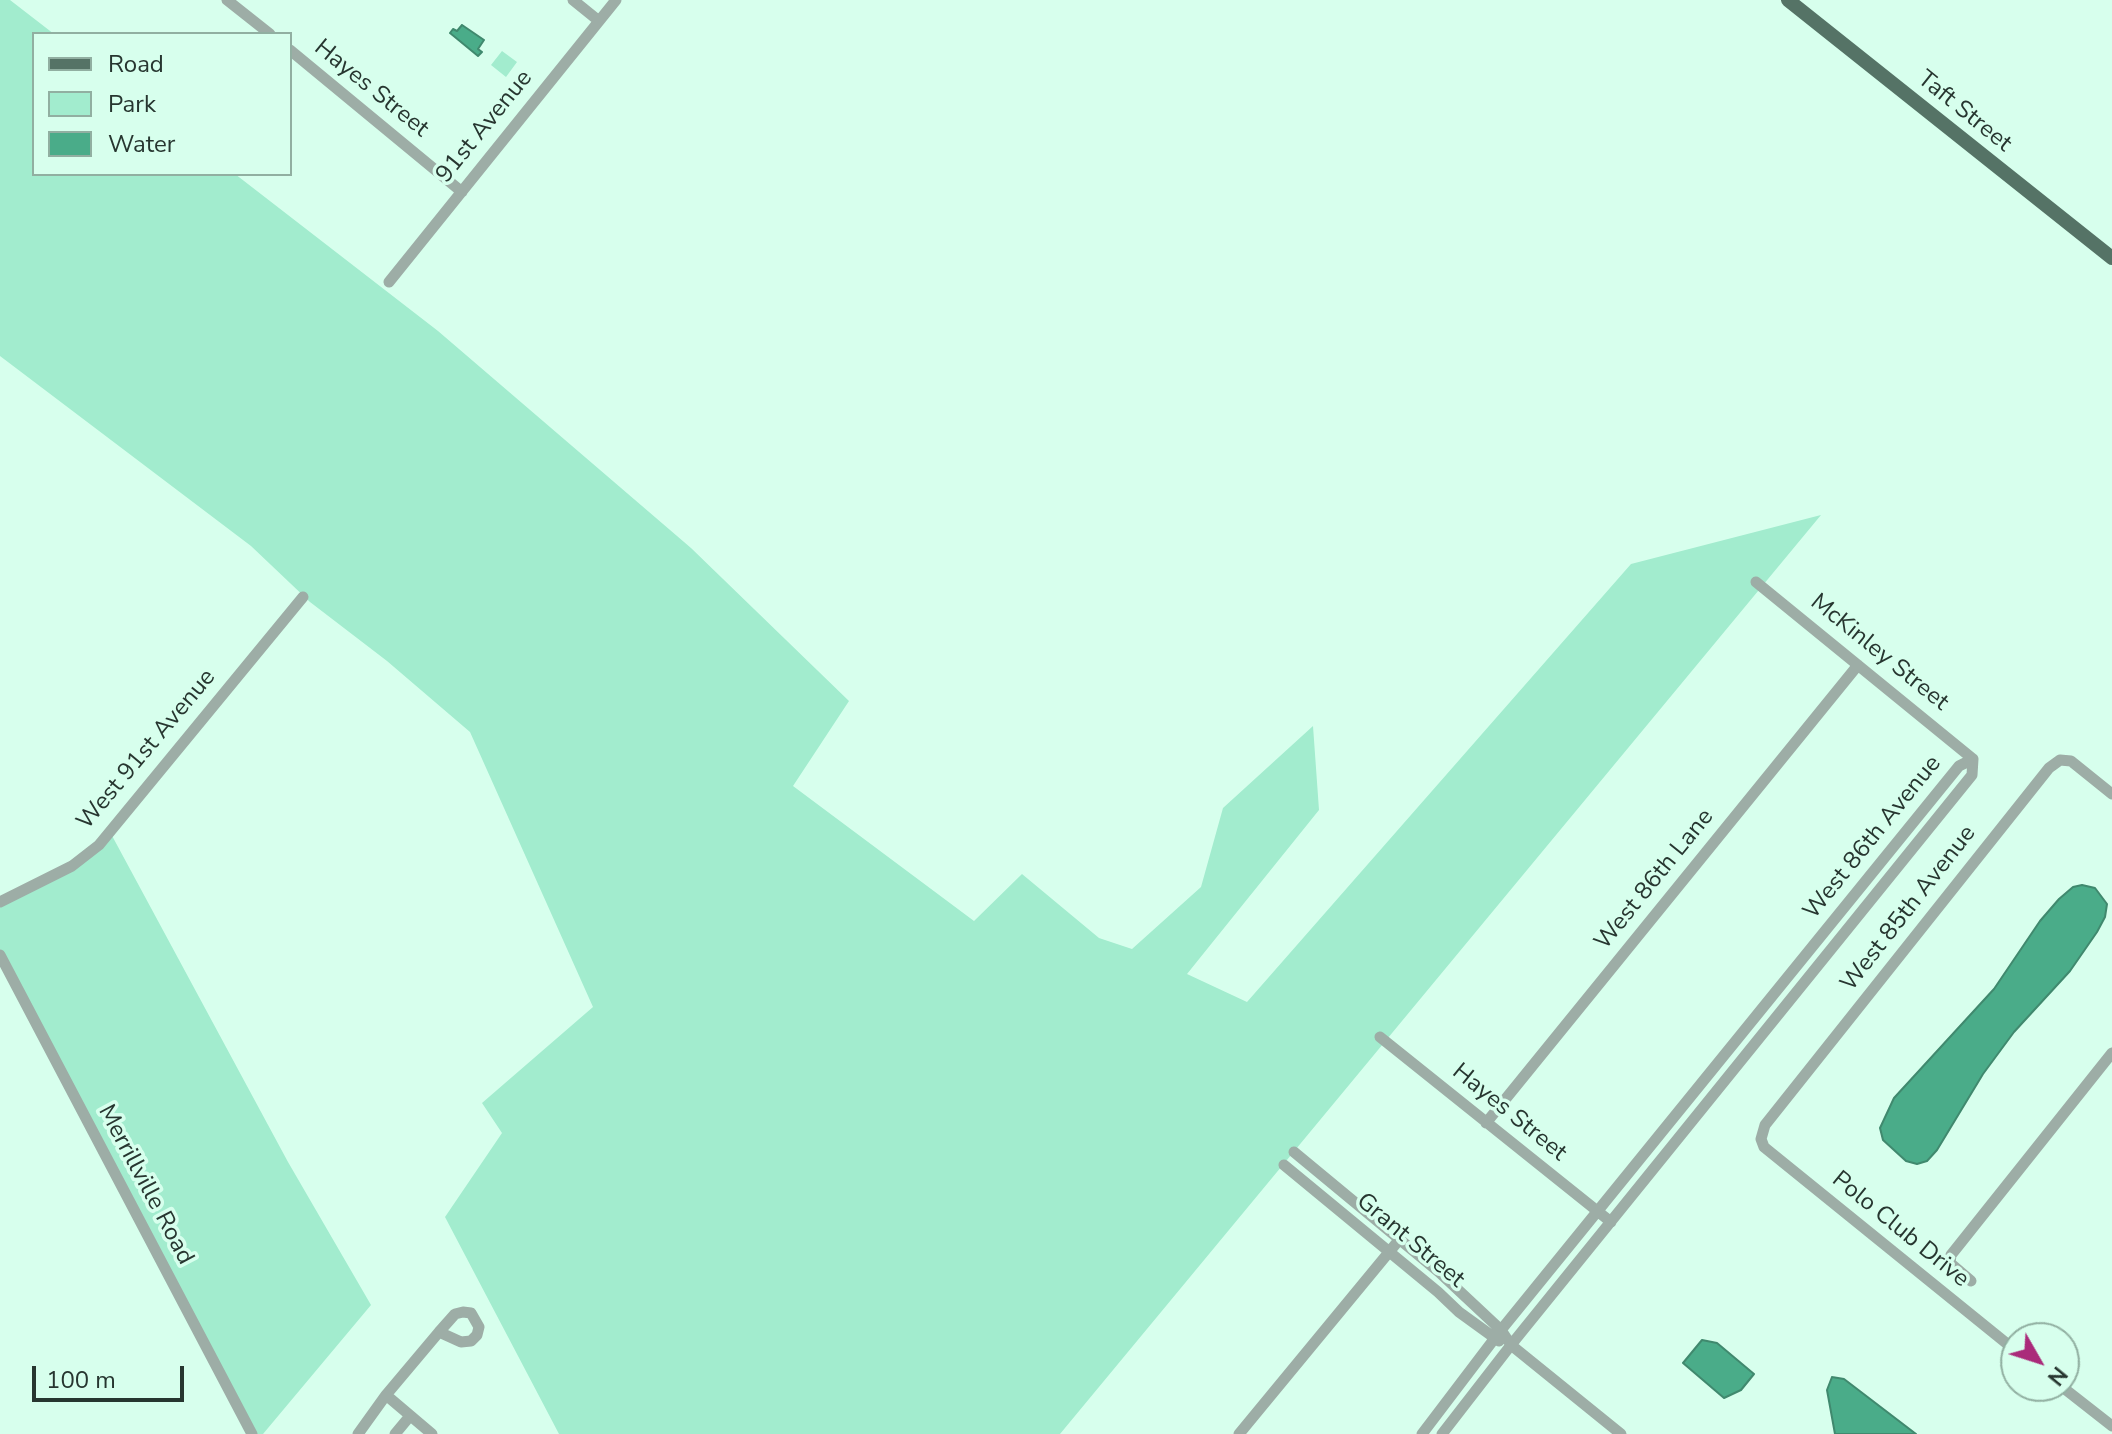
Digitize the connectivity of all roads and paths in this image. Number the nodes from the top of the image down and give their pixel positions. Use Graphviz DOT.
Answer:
graph roads {
  1 [pos="227,0"];
  2 [pos="573,0"];
  3 [pos="616,0"];
  4 [pos="1788,0"];
  5 [pos="599,21"];
  6 [pos="267,32"];
  7 [pos="292,52"];
  8 [pos="462,192"];
  9 [pos="2112,258"];
  10 [pos="389,282"];
  11 [pos="1756,582"];
  12 [pos="303,597"];
  13 [pos="1858,665"];
  14 [pos="1973,759"];
  15 [pos="2112,794"];
  16 [pos="0,902"];
  17 [pos="0,955"];
  18 [pos="1380,1037"];
  19 [pos="2112,1053"];
  20 [pos="1486,1123"];
  21 [pos="1761,1139"];
  22 [pos="1294,1152"];
  23 [pos="1284,1165"];
  24 [pos="1597,1212"];
  25 [pos="1611,1222"];
  26 [pos="1399,1240"];
  27 [pos="1389,1252"];
  28 [pos="1971,1281"];
  29 [pos="439,1332"];
  30 [pos="1497,1335"];
  31 [pos="2000,1338"];
  32 [pos="1511,1345"];
  33 [pos="386,1395"];
  34 [pos="2080,1401"];
  35 [pos="410,1416"];
  36 [pos="1436,1417"];
  37 [pos="2112,1426"];
  38 [pos="1449,1432"];
  39 [pos="252,1434"];
  40 [pos="358,1434"];
  41 [pos="395,1434"];
  42 [pos="432,1434"];
  43 [pos="1239,1434"];
  44 [pos="1422,1434"];
  45 [pos="1621,1434"];
  1 -- 6 [label="street"];
  2 -- 5 [label="street"];
  3 -- 5 [label="street, 91st Avenue"];
  4 -- 9 [label="main road, Taft Street"];
  5 -- 8 [label="street, 91st Avenue"];
  7 -- 8 [label="street, Hayes Street"];
  8 -- 10 [label="street, 91st Avenue"];
  11 -- 13 [label="street, McKinley Street"];
  12 -- 16 [label="street, West 91st Avenue"];
  13 -- 14 [label="street, McKinley Street"];
  13 -- 20 [label="street, West 86th Lane"];
  14 -- 24 [label="street, West 86th Avenue"];
  14 -- 25 [label="street, West 86th Avenue"];
  15 -- 21 [label="street, West 85th Avenue"];
  17 -- 39 [label="street, Merrillville Road"];
  18 -- 20 [label="street, Hayes Street"];
  19 -- 28 [label="street"];
  20 -- 24 [label="street, Hayes Street"];
  21 -- 31 [label="street, Polo Club Drive"];
  22 -- 26 [label="street, Grant Street"];
  23 -- 27 [label="street, Grant Street"];
  24 -- 25 [label="street, Hayes Street"];
  24 -- 30 [label="street, West 86th Avenue"];
  25 -- 32 [label="street, West 86th Avenue"];
  26 -- 27 [label="street"];
  26 -- 30 [label="street, Grant Street"];
  27 -- 30 [label="street, Grant Street"];
  27 -- 43 [label="street"];
  29 -- 33 [label="street"];
  30 -- 32 [label="street, Grant Street"];
  30 -- 36 [label="street, West 86th Avenue"];
  32 -- 38 [label="street, West 86th Avenue"];
  32 -- 45 [label="street, Grant Street"];
  33 -- 35 [label="street"];
  33 -- 40 [label="street"];
  34 -- 37 [label="street"];
  35 -- 41 [label="street"];
  35 -- 42 [label="street"];
  36 -- 38 [label="street"];
  36 -- 44 [label="street, West 86th Avenue"];
}
